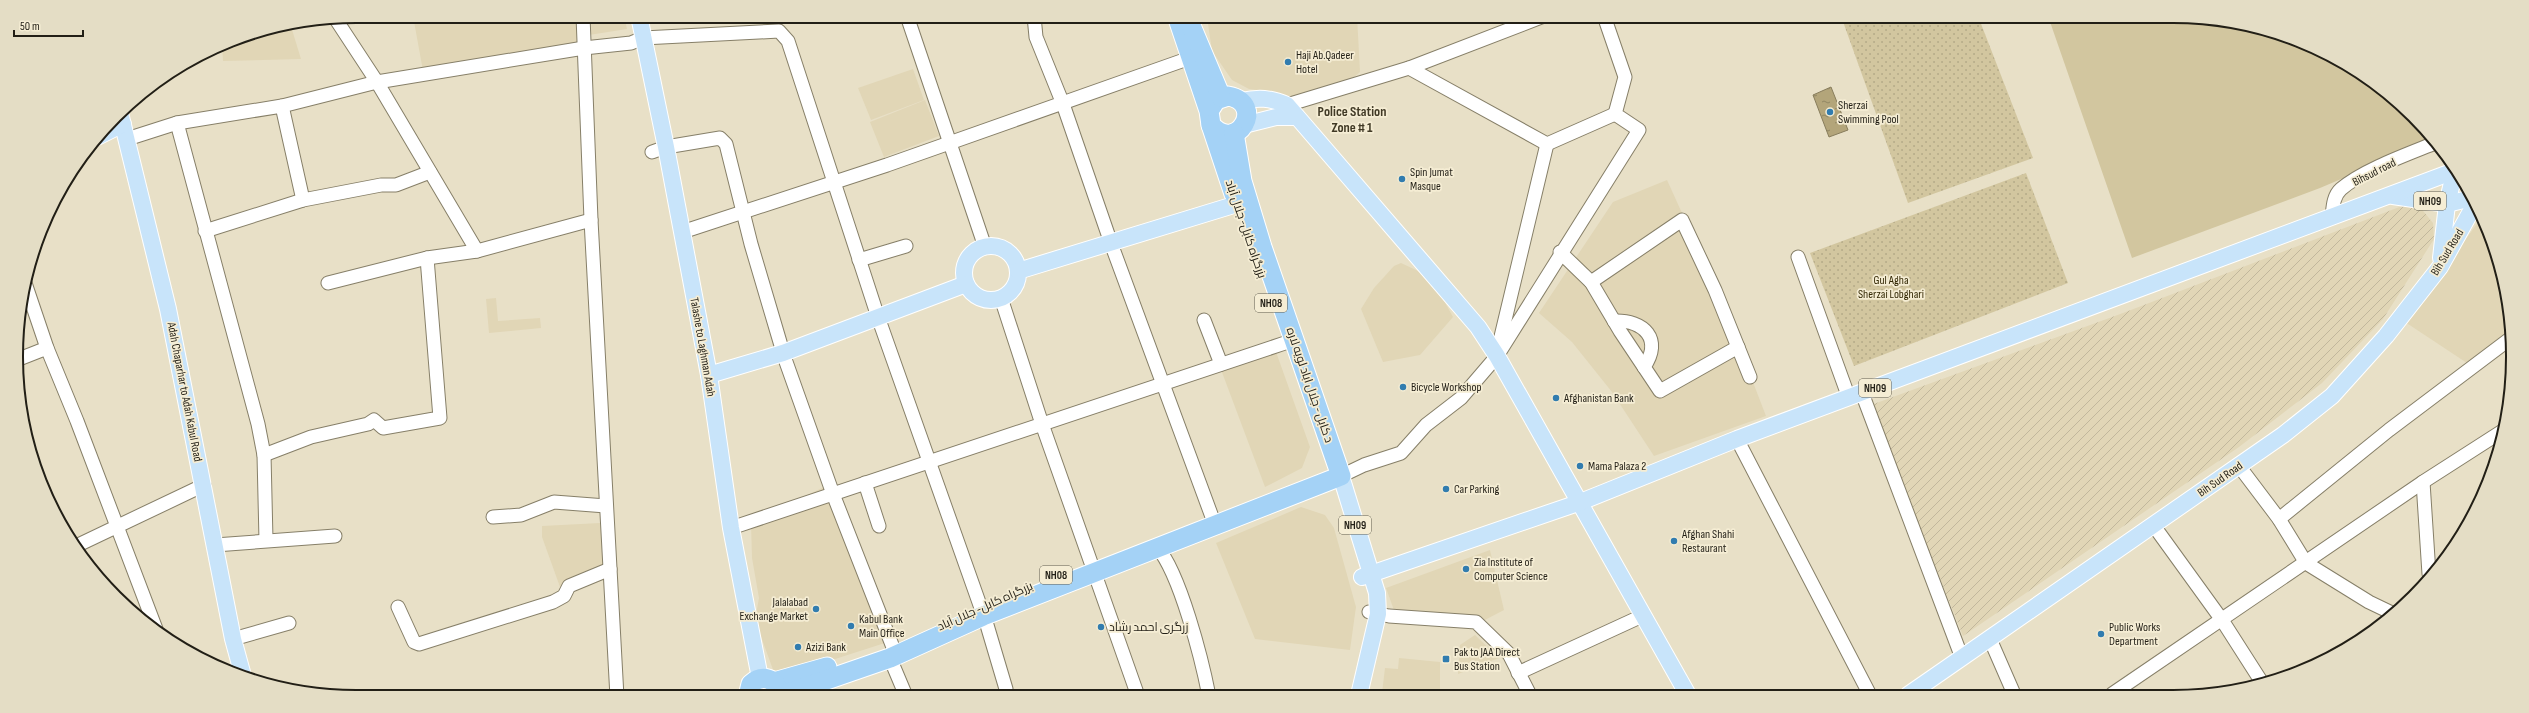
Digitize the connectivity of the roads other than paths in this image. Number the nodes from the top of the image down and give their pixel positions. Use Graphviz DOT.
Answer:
graph roads {
  1 [pos="583,23"];
  2 [pos="640,23"];
  3 [pos="909,23"];
  4 [pos="1035,23"];
  5 [pos="1179,23"];
  6 [pos="1191,23"];
  7 [pos="1527,23"];
  8 [pos="1606,23"];
  9 [pos="339,24"];
  10 [pos="643,38"];
  11 [pos="584,48"];
  12 [pos="1190,58"];
  13 [pos="1409,68"];
  14 [pos="377,82"];
  15 [pos="1221,97"];
  16 [pos="1241,101"];
  17 [pos="1063,104"];
  18 [pos="282,106"];
  19 [pos="1292,111"];
  20 [pos="1615,114"];
  21 [pos="1210,118"];
  22 [pos="177,124"];
  23 [pos="123,126"];
  24 [pos="1239,129"];
  25 [pos="112,131"];
  26 [pos="949,143"];
  27 [pos="1547,144"];
  28 [pos="2430,145"];
  29 [pos="659,150"];
  30 [pos="430,172"];
  31 [pos="2451,172"];
  32 [pos="2454,178"];
  33 [pos="834,182"];
  34 [pos="2387,196"];
  35 [pos="2466,199"];
  36 [pos="303,200"];
  37 [pos="1238,204"];
  38 [pos="2447,204"];
  39 [pos="2472,209"];
  40 [pos="743,211"];
  41 [pos="2332,218"];
  42 [pos="591,220"];
  43 [pos="204,231"];
  44 [pos="682,232"];
  45 [pos="1111,243"];
  46 [pos="906,246"];
  47 [pos="985,247"];
  48 [pos="477,251"];
  49 [pos="1560,252"];
  50 [pos="1798,257"];
  51 [pos="427,258"];
  52 [pos="859,260"];
  53 [pos="2440,267"];
  54 [pos="1018,271"];
  55 [pos="1591,282"];
  56 [pos="328,283"];
  57 [pos="966,284"];
  58 [pos="29,294"];
  59 [pos="1001,298"];
  60 [pos="878,317"];
  61 [pos="1204,320"];
  62 [pos="1614,321"];
  63 [pos="2505,342"];
  64 [pos="1285,343"];
  65 [pos="1738,347"];
  66 [pos="47,348"];
  67 [pos="783,353"];
  68 [pos="1497,356"];
  69 [pos="23,357"];
  70 [pos="1221,364"];
  71 [pos="1644,367"];
  72 [pos="709,375"];
  73 [pos="1750,377"];
  74 [pos="1162,384"];
  75 [pos="1856,396"];
  76 [pos="1042,424"];
  77 [pos="2497,434"];
  78 [pos="1737,439"];
  79 [pos="264,455"];
  80 [pos="928,463"];
  81 [pos="2239,466"];
  82 [pos="1334,473"];
  83 [pos="2423,482"];
  84 [pos="865,483"];
  85 [pos="204,485"];
  86 [pos="833,494"];
  87 [pos="1578,503"];
  88 [pos="606,506"];
  89 [pos="493,518"];
  90 [pos="1213,519"];
  91 [pos="2278,519"];
  92 [pos="879,526"];
  93 [pos="2154,526"];
  94 [pos="116,528"];
  95 [pos="732,528"];
  96 [pos="335,536"];
  97 [pos="266,540"];
  98 [pos="80,544"];
  99 [pos="215,545"];
  100 [pos="1157,547"];
  101 [pos="2306,563"];
  102 [pos="1092,566"];
  103 [pos="610,569"];
  104 [pos="2429,569"];
  105 [pos="1366,575"];
  106 [pos="398,607"];
  107 [pos="2388,611"];
  108 [pos="982,612"];
  109 [pos="1373,613"];
  110 [pos="1642,616"];
  111 [pos="2222,620"];
  112 [pos="153,621"];
  113 [pos="289,623"];
  114 [pos="233,639"];
  115 [pos="1990,639"];
  116 [pos="893,653"];
  117 [pos="1962,658"];
  118 [pos="241,669"];
  119 [pos="1518,673"];
  120 [pos="2260,679"];
  121 [pos="773,688"];
  122 [pos="617,690"];
  123 [pos="748,690"];
  124 [pos="904,690"];
  125 [pos="1006,690"];
  126 [pos="1136,690"];
  127 [pos="1208,690"];
  128 [pos="1351,690"];
  129 [pos="1360,690"];
  130 [pos="1527,690"];
  131 [pos="1685,690"];
  132 [pos="1867,690"];
  133 [pos="1915,690"];
  134 [pos="2012,690"];
  135 [pos="2118,690"];
  1 -- 11 [label="street"];
  2 -- 10 [label="main road, Talashe to Laghman Adah"];
  3 -- 26 [label="street"];
  4 -- 17 [label="street"];
  5 -- 12 [label="highway, بزرگراه کابل- جلال آباد / NH08"];
  6 -- 15 [label="highway"];
  7 -- 13 [label="street"];
  8 -- 20 [label="street"];
  9 -- 14 [label="street"];
  10 -- 11 [label="street"];
  10 -- 29 [label="main road, Talashe to Laghman Adah"];
  10 -- 33 [label="street"];
  11 -- 14 [label="street"];
  11 -- 42 [label="street"];
  12 -- 17 [label="street"];
  12 -- 21 [label="highway, بزرگراه کابل- جلال آباد / NH08"];
  13 -- 19 [label="street"];
  13 -- 27 [label="street"];
  14 -- 18 [label="street"];
  14 -- 30 [label="street"];
  15 -- 16 [label="highway"];
  15 -- 21 [label="highway"];
  16 -- 19 [label="main road"];
  16 -- 24 [label="highway"];
  17 -- 26 [label="street"];
  17 -- 45 [label="street"];
  18 -- 22 [label="street"];
  18 -- 36 [label="street"];
  19 -- 24 [label="main road"];
  19 -- 68 [label="main road"];
  20 -- 27 [label="street"];
  20 -- 49 [label="street"];
  21 -- 24 [label="highway"];
  21 -- 37 [label="highway, بزرگراه کابل- جلال آباد / NH08"];
  22 -- 23 [label="street"];
  22 -- 43 [label="street"];
  23 -- 25 [label="main road"];
  23 -- 85 [label="main road, Adah Chaparhar to Adah Kabul Road"];
  24 -- 82 [label="highway, د کابل - جلال اباد لویه لاره / NH08"];
  26 -- 33 [label="street"];
  26 -- 47 [label="street"];
  27 -- 68 [label="street"];
  28 -- 41 [label="street, Bihsud road"];
  29 -- 40 [label="street"];
  29 -- 44 [label="main road, Talashe to Laghman Adah"];
  30 -- 36 [label="street"];
  30 -- 48 [label="street"];
  31 -- 34 [label="main road, NH09"];
  32 -- 38 [label="main road"];
  33 -- 40 [label="street"];
  33 -- 52 [label="street"];
  34 -- 38 [label="main road, NH09"];
  34 -- 41 [label="main road, NH09"];
  35 -- 38 [label="main road, NH09"];
  36 -- 43 [label="street"];
  37 -- 45 [label="main road"];
  37 -- 64 [label="highway, بزرگراه کابل- جلال آباد / NH08"];
  38 -- 53 [label="main road"];
  39 -- 53 [label="main road, Bih Sud Road"];
  40 -- 44 [label="street"];
  40 -- 67 [label="street"];
  41 -- 75 [label="main road, NH09"];
  42 -- 48 [label="street"];
  42 -- 88 [label="street"];
  43 -- 79 [label="street"];
  44 -- 72 [label="main road, Talashe to Laghman Adah"];
  45 -- 54 [label="main road"];
  45 -- 74 [label="street"];
  46 -- 52 [label="street"];
  47 -- 54 [label="main road"];
  47 -- 57 [label="main road"];
  48 -- 51 [label="street"];
  49 -- 55 [label="street"];
  49 -- 68 [label="street"];
  50 -- 75 [label="street"];
  51 -- 56 [label="street"];
  51 -- 79 [label="street"];
  52 -- 60 [label="street"];
  53 -- 81 [label="main road, Bih Sud Road"];
  54 -- 59 [label="main road"];
  55 -- 62 [label="street"];
  55 -- 65 [label="street"];
  57 -- 59 [label="main road"];
  57 -- 60 [label="main road"];
  58 -- 66 [label="street"];
  59 -- 76 [label="street"];
  60 -- 67 [label="main road"];
  60 -- 80 [label="street"];
  61 -- 70 [label="street"];
  62 -- 71 [label="street"];
  62 -- 71 [label="street"];
  63 -- 91 [label="street"];
  64 -- 70 [label="street"];
  64 -- 82 [label="highway, بزرگراه کابل- جلال آباد / NH08"];
  65 -- 71 [label="street"];
  65 -- 73 [label="street"];
  66 -- 69 [label="street"];
  66 -- 94 [label="street"];
  67 -- 72 [label="main road"];
  67 -- 86 [label="street"];
  68 -- 82 [label="street"];
  68 -- 87 [label="main road"];
  70 -- 74 [label="street"];
  72 -- 95 [label="main road, Talashe to Laghman Adah"];
  74 -- 76 [label="street"];
  74 -- 90 [label="street"];
  75 -- 78 [label="main road, NH09"];
  75 -- 117 [label="street"];
  76 -- 80 [label="street"];
  76 -- 102 [label="street"];
  77 -- 83 [label="street"];
  78 -- 87 [label="main road, NH09"];
  78 -- 132 [label="street"];
  79 -- 97 [label="street"];
  80 -- 84 [label="street"];
  80 -- 108 [label="street"];
  81 -- 91 [label="street"];
  81 -- 93 [label="main road, Bih Sud Road"];
  82 -- 90 [label="highway, بزرگراه کابل- جلال آباد / NH08"];
  82 -- 105 [label="main road, NH09"];
  83 -- 101 [label="street"];
  83 -- 104 [label="street"];
  84 -- 86 [label="street"];
  84 -- 92 [label="street"];
  85 -- 94 [label="street"];
  85 -- 99 [label="main road, Adah Chaparhar to Adah Kabul Road"];
  86 -- 95 [label="street"];
  86 -- 116 [label="street"];
  87 -- 105 [label="main road, NH09"];
  87 -- 110 [label="main road"];
  88 -- 89 [label="street"];
  88 -- 103 [label="street"];
  90 -- 100 [label="highway, بزرگراه کابل- جلال آباد / NH08"];
  90 -- 102 [label="highway, بزرگراه کابل- جلال آباد / NH08"];
  91 -- 101 [label="street"];
  93 -- 111 [label="street"];
  93 -- 115 [label="main road, Bih Sud Road"];
  94 -- 98 [label="street"];
  94 -- 112 [label="street"];
  95 -- 121 [label="main road, Talashe to Laghman Adah"];
  96 -- 97 [label="street"];
  97 -- 99 [label="street"];
  99 -- 114 [label="main road, Adah Chaparhar to Adah Kabul Road"];
  100 -- 102 [label="highway, بزرگراه کابل- جلال آباد / NH08"];
  100 -- 127 [label="street"];
  101 -- 107 [label="street"];
  101 -- 111 [label="street"];
  102 -- 108 [label="highway, بزرگراه کابل- جلال آباد / NH08"];
  102 -- 126 [label="street"];
  103 -- 106 [label="street"];
  103 -- 122 [label="street"];
  105 -- 109 [label="main road"];
  108 -- 116 [label="highway, بزرگراه کابل- جلال آباد / NH08"];
  108 -- 125 [label="street"];
  109 -- 119 [label="street"];
  109 -- 128 [label="main road"];
  109 -- 129 [label="main road"];
  110 -- 119 [label="street"];
  110 -- 131 [label="main road"];
  111 -- 120 [label="street"];
  111 -- 135 [label="street"];
  113 -- 114 [label="street"];
  114 -- 118 [label="main road, Adah Chaparhar to Adah Kabul Road"];
  115 -- 117 [label="main road, Bih Sud Road"];
  115 -- 134 [label="street"];
  116 -- 121 [label="highway, بزرگراه کابل- جلال آباد / NH08"];
  116 -- 124 [label="street"];
  117 -- 133 [label="main road, Bih Sud Road"];
  119 -- 130 [label="street"];
  121 -- 123 [label="highway"];
}
